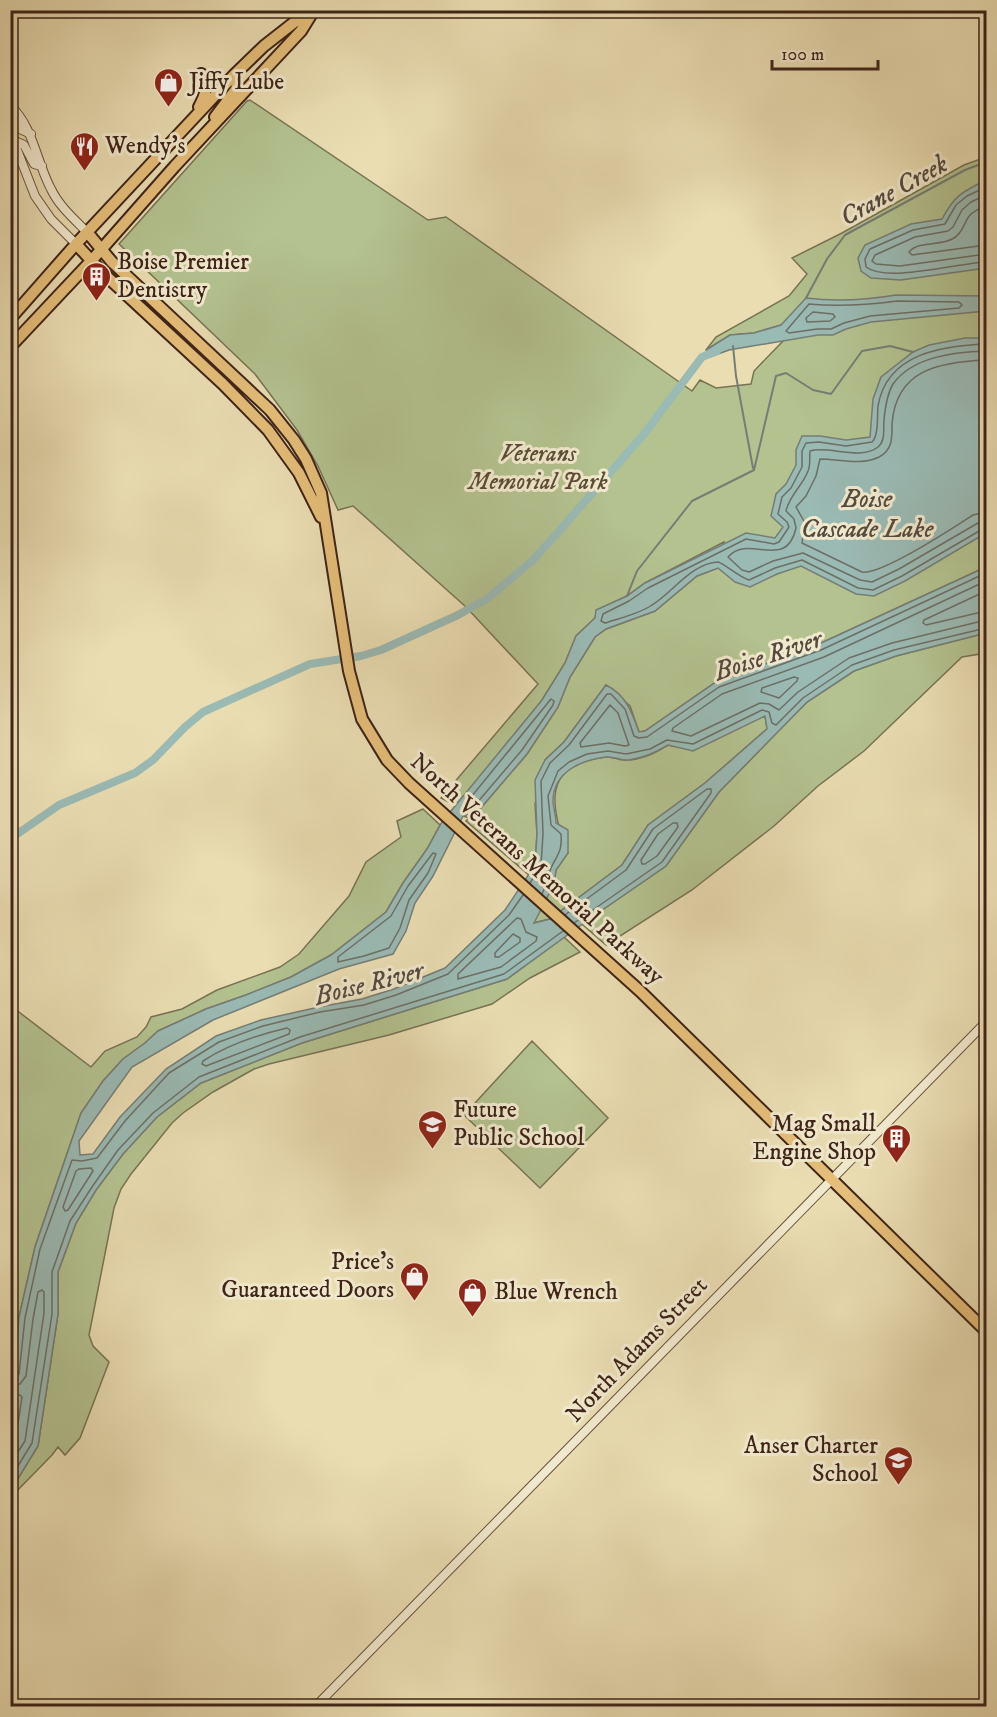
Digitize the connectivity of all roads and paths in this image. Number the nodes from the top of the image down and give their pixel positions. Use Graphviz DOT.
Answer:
graph roads {
  1 [pos="312,10"];
  2 [pos="201,74"];
  3 [pos="235,74"];
  4 [pos="10,105"];
  5 [pos="10,115"];
  6 [pos="187,127"];
  7 [pos="10,132"];
  8 [pos="31,134"];
  9 [pos="202,138"];
  10 [pos="15,141"];
  11 [pos="42,166"];
  12 [pos="87,232"];
  13 [pos="76,244"];
  14 [pos="102,249"];
  15 [pos="92,260"];
  16 [pos="10,319"];
  17 [pos="10,347"];
  18 [pos="327,528"];
  19 [pos="987,1022"];
  20 [pos="831,1180"];
  21 [pos="987,1331"];
  22 [pos="316,1707"];
  1 -- 3 [label="main road"];
  1 -- 9 [label="main road"];
  2 -- 6 [label="main road"];
  3 -- 6 [label="main road"];
  3 -- 9 [label="main road"];
  4 -- 8 [label="street"];
  5 -- 8 [label="street"];
  6 -- 12 [label="main road"];
  7 -- 10 [label="street"];
  8 -- 11 [label="street"];
  9 -- 14 [label="main road"];
  10 -- 11 [label="street"];
  10 -- 13 [label="street"];
  11 -- 12 [label="street"];
  12 -- 13 [label="main road"];
  12 -- 14 [label="main road, North Veterans Memorial Parkway"];
  13 -- 15 [label="main road, North Veterans Memorial Parkway"];
  13 -- 16 [label="main road"];
  14 -- 15 [label="main road"];
  14 -- 18 [label="main road, North Veterans Memorial Parkway"];
  15 -- 17 [label="main road"];
  15 -- 18 [label="main road, North Veterans Memorial Parkway"];
  18 -- 20 [label="main road, North Veterans Memorial Parkway"];
  19 -- 20 [label="street, North Adams Street"];
  20 -- 21 [label="main road, North Veterans Memorial Parkway"];
  20 -- 22 [label="street, North Adams Street"];
}
